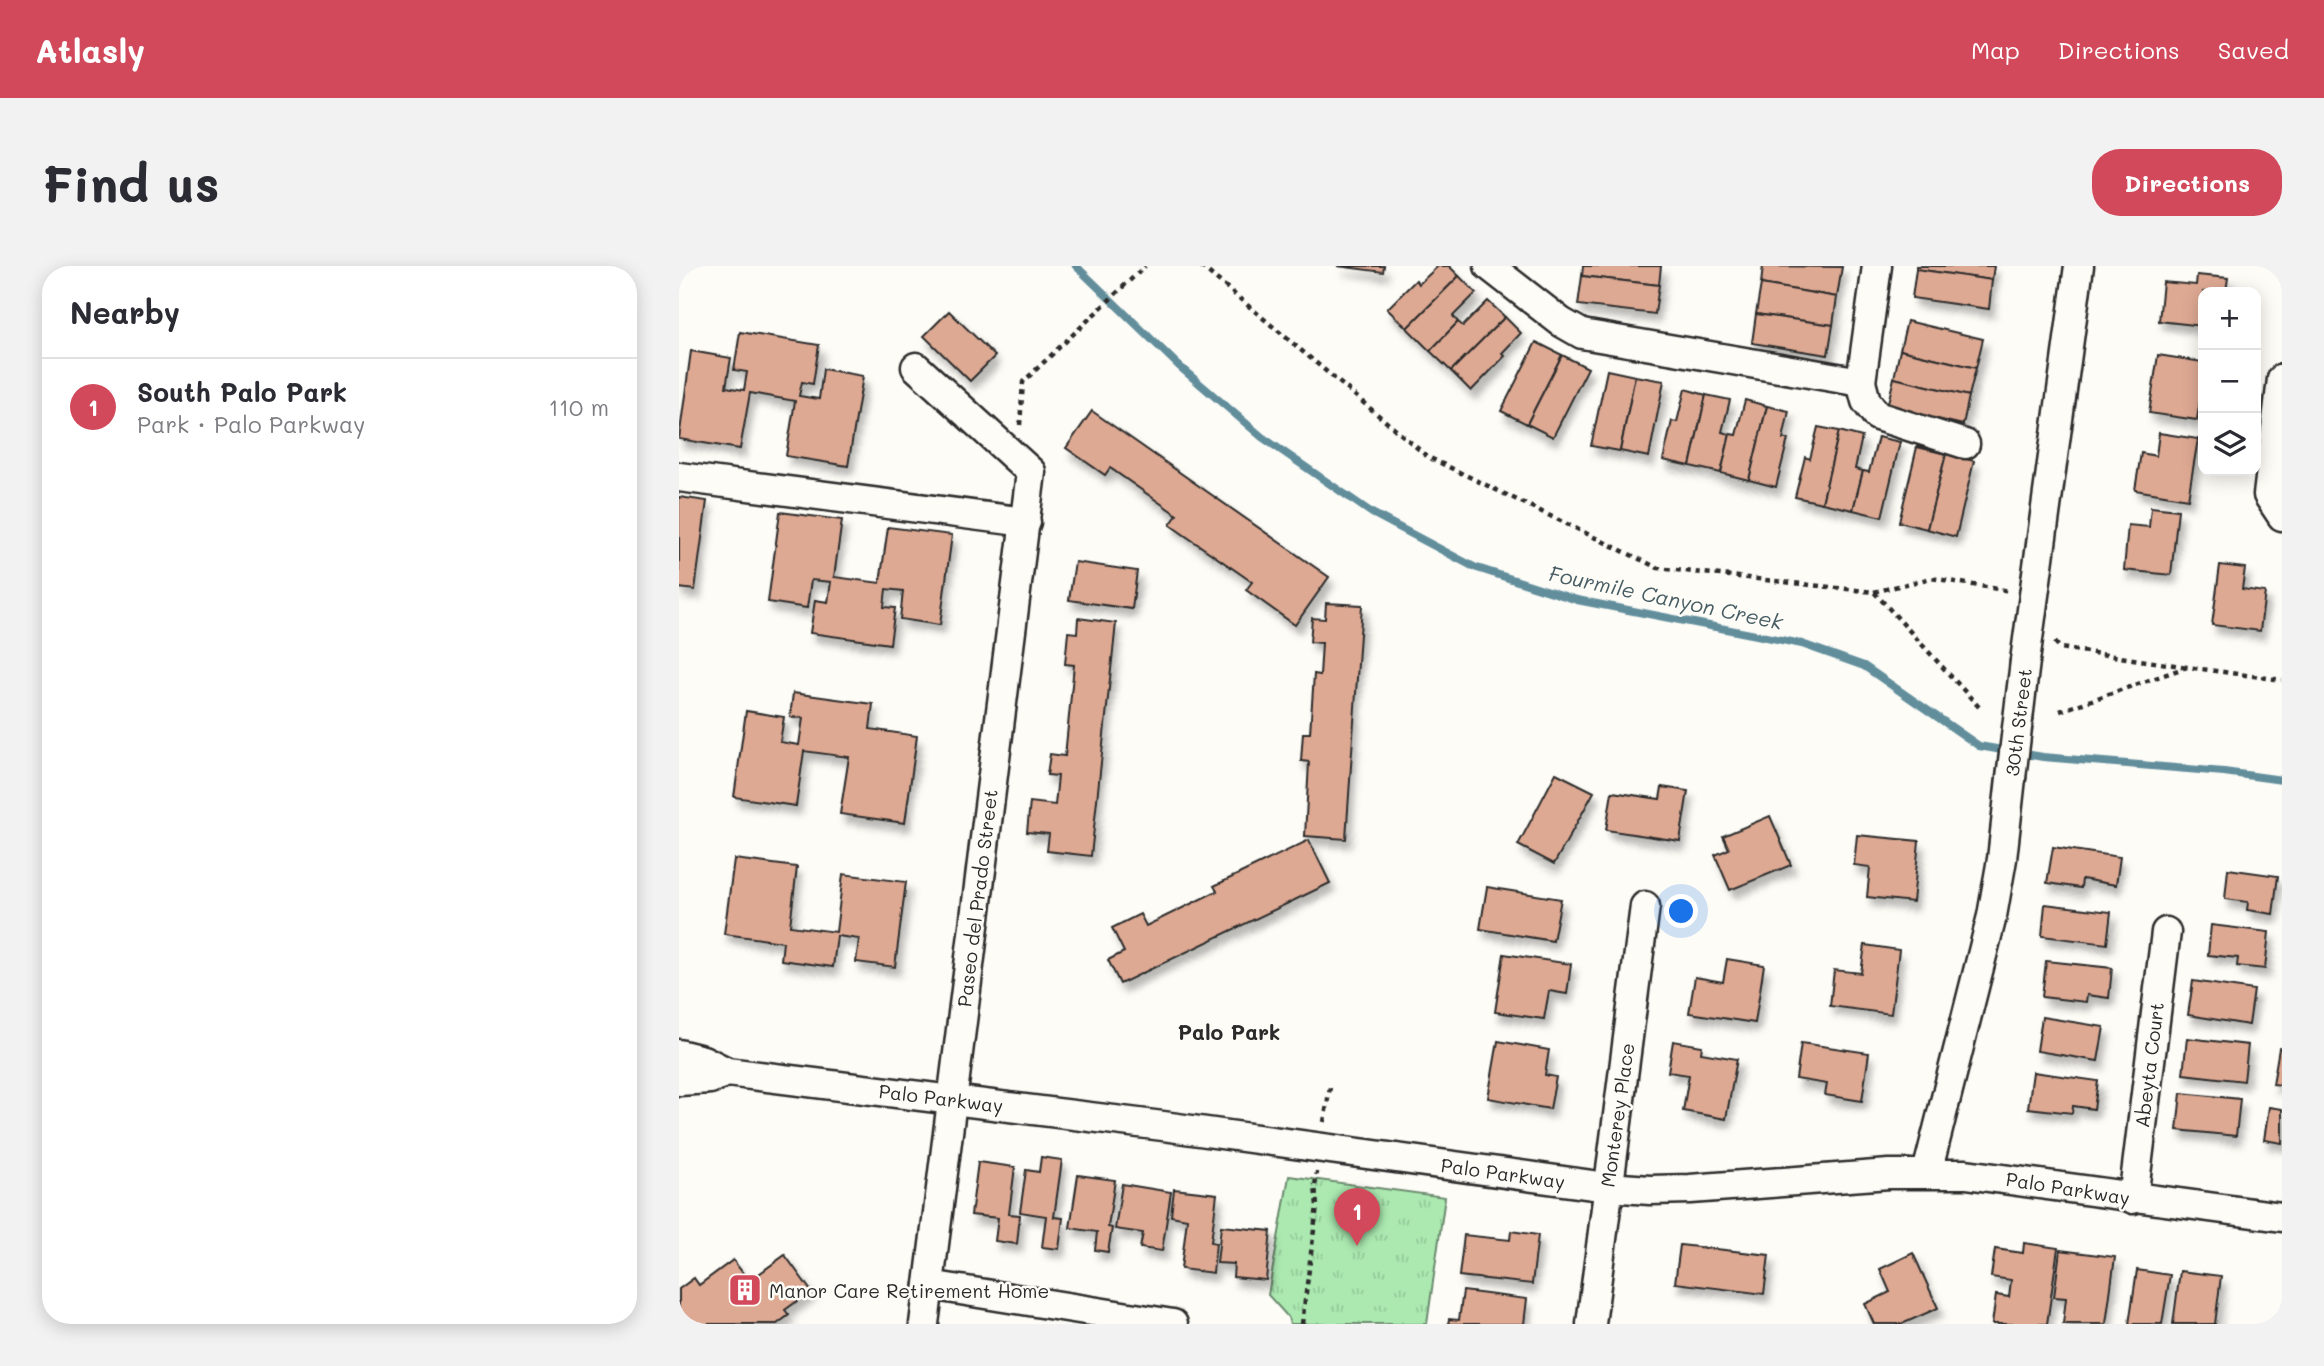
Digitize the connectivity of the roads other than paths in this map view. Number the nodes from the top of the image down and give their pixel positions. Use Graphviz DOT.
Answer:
graph roads {
  1 [pos="1489,266"];
  2 [pos="1877,266"];
  3 [pos="2079,266"];
  4 [pos="916,367"];
  5 [pos="2282,379"];
  6 [pos="1861,383"];
  7 [pos="1965,444"];
  8 [pos="679,477"];
  9 [pos="2282,516"];
  10 [pos="1025,522"];
  11 [pos="1645,906"];
  12 [pos="2166,932"];
  13 [pos="679,1054"];
  14 [pos="727,1072"];
  15 [pos="679,1081"];
  16 [pos="953,1099"];
  17 [pos="1927,1173"];
  18 [pos="1607,1187"];
  19 [pos="2133,1199"];
  20 [pos="2282,1217"];
  21 [pos="929,1285"];
  22 [pos="924,1324"];
  23 [pos="1174,1324"];
  24 [pos="1591,1324"];
  1 -- 6 [label="street"];
  2 -- 6 [label="street"];
  3 -- 17 [label="street, 30th Street, bridge"];
  4 -- 10 [label="street, Paseo del Prado Street"];
  5 -- 9 [label="street"];
  6 -- 7 [label="street"];
  8 -- 10 [label="street"];
  10 -- 16 [label="street, Paseo del Prado Street"];
  11 -- 18 [label="street, Monterey Place"];
  12 -- 19 [label="street, Abeyta Court"];
  13 -- 14 [label="street, Palo Parkway"];
  14 -- 15 [label="street, Palo Parkway"];
  14 -- 16 [label="street, Palo Parkway"];
  16 -- 18 [label="street, Palo Parkway"];
  16 -- 21 [label="street, Paseo del Prado Street"];
  17 -- 18 [label="street, Palo Parkway"];
  17 -- 19 [label="street, Palo Parkway"];
  18 -- 24 [label="street, Monterey Place"];
  19 -- 20 [label="street, Palo Parkway"];
  21 -- 22 [label="street, Paseo del Prado Street"];
  21 -- 23 [label="street"];
}
